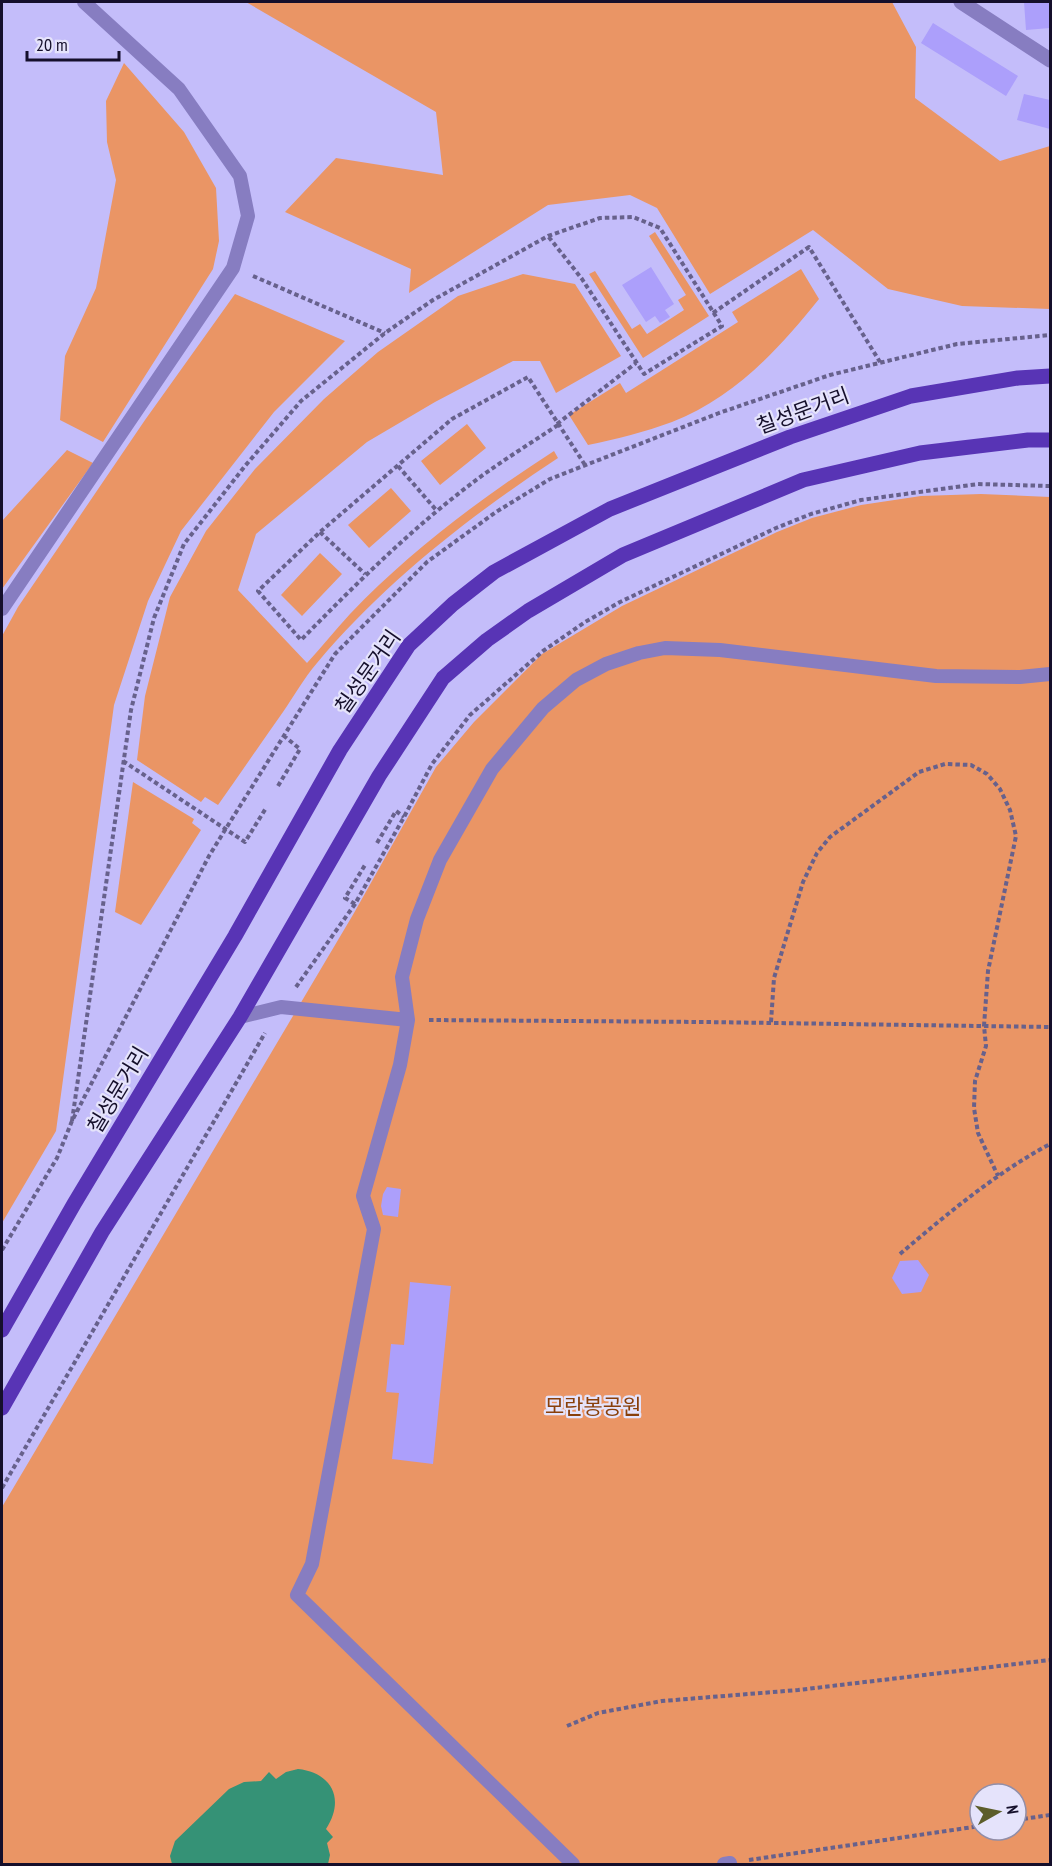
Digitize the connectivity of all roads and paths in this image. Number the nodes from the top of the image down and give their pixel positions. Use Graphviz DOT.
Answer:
graph roads {
  1 [pos="84,2"];
  2 [pos="961,2"];
  3 [pos="1050,60"];
  4 [pos="548,236"];
  5 [pos="233,267"];
  6 [pos="713,313"];
  7 [pos="386,333"];
  8 [pos="880,362"];
  9 [pos="636,363"];
  10 [pos="1050,376"];
  11 [pos="557,424"];
  12 [pos="1050,440"];
  13 [pos="585,465"];
  14 [pos="398,466"];
  15 [pos="437,511"];
  16 [pos="320,532"];
  17 [pos="365,574"];
  18 [pos="2,609"];
  19 [pos="1050,674"];
  20 [pos="284,736"];
  21 [pos="123,761"];
  22 [pos="278,786"];
  23 [pos="266,808"];
  24 [pos="404,817"];
  25 [pos="377,843"];
  26 [pos="365,865"];
  27 [pos="355,904"];
  28 [pos="240,1017"];
  29 [pos="408,1020"];
  30 [pos="771,1022"];
  31 [pos="984,1026"];
  32 [pos="1050,1027"];
  33 [pos="1050,1143"];
  34 [pos="998,1176"];
  35 [pos="2,1250"];
  36 [pos="900,1254"];
  37 [pos="2,1330"];
  38 [pos="2,1408"];
  39 [pos="1050,1660"];
  40 [pos="567,1726"];
  41 [pos="1050,1815"];
  42 [pos="1028,1818"];
  43 [pos="968,1828"];
  44 [pos="573,1864"];
  45 [pos="727,1864"];
  1 -- 5 [label="lane"];
  2 -- 3 [label="street"];
  4 -- 6 [label="path"];
  4 -- 7 [label="path"];
  4 -- 9 [label="path"];
  5 -- 7 [label="path"];
  5 -- 18 [label="lane"];
  6 -- 8 [label="path"];
  6 -- 9 [label="path"];
  7 -- 21 [label="path"];
  9 -- 11 [label="path"];
  10 -- 37 [label="main road, 칠성문거리"];
  11 -- 13 [label="path"];
  11 -- 14 [label="path"];
  11 -- 15 [label="path"];
  12 -- 28 [label="main road"];
  14 -- 15 [label="path"];
  14 -- 16 [label="path"];
  15 -- 17 [label="path"];
  16 -- 17 [label="path"];
  16 -- 17 [label="path"];
  19 -- 29 [label="lane"];
  20 -- 22 [label="path"];
  21 -- 23 [label="path"];
  21 -- 35 [label="path"];
  24 -- 25 [label="path"];
  26 -- 27 [label="path"];
  28 -- 29 [label="lane"];
  28 -- 38 [label="main road"];
  29 -- 30 [label="path"];
  29 -- 44 [label="lane"];
  30 -- 31 [label="path"];
  30 -- 31 [label="path"];
  31 -- 32 [label="path"];
  31 -- 34 [label="path"];
  33 -- 34 [label="path"];
  34 -- 36 [label="path"];
  39 -- 40 [label="path"];
  41 -- 42 [label="path"];
  43 -- 45 [label="path"];
}
